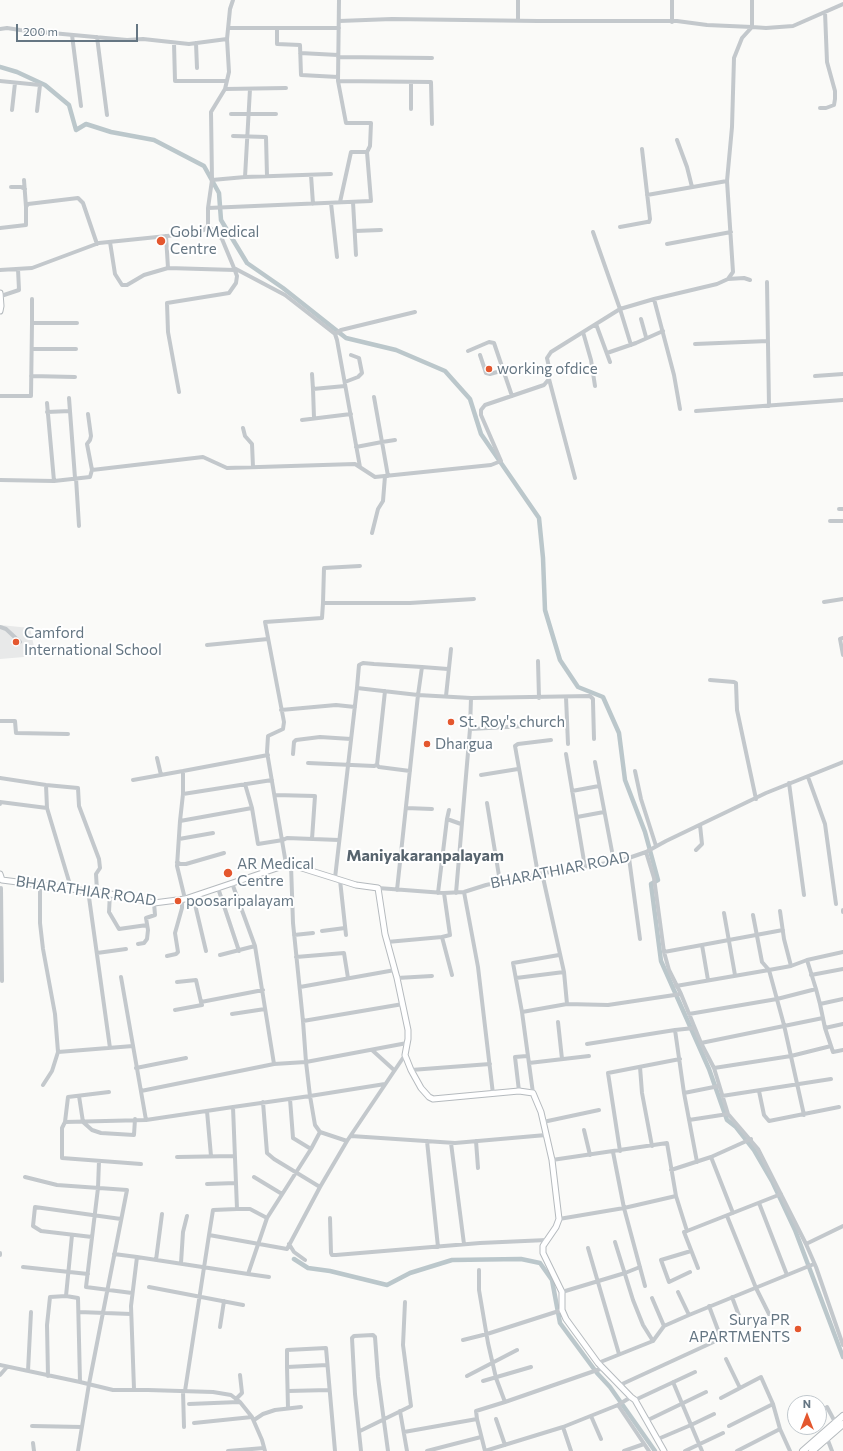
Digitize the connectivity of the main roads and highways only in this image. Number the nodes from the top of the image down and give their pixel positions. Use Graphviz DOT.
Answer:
graph roads {
  1 [pos="0,295"];
  2 [pos="0,311"];
  3 [pos="1,877"];
  4 [pos="843,1416"];
  5 [pos="843,1424"];
  6 [pos="664,1451"];
  7 [pos="803,1451"];
  8 [pos="812,1451"];
  1 -- 2 [label="main road"];
  3 -- 6 [label="main road, BHARATHIAR ROAD"];
  4 -- 7 [label="highway"];
  5 -- 8 [label="highway"];
}
